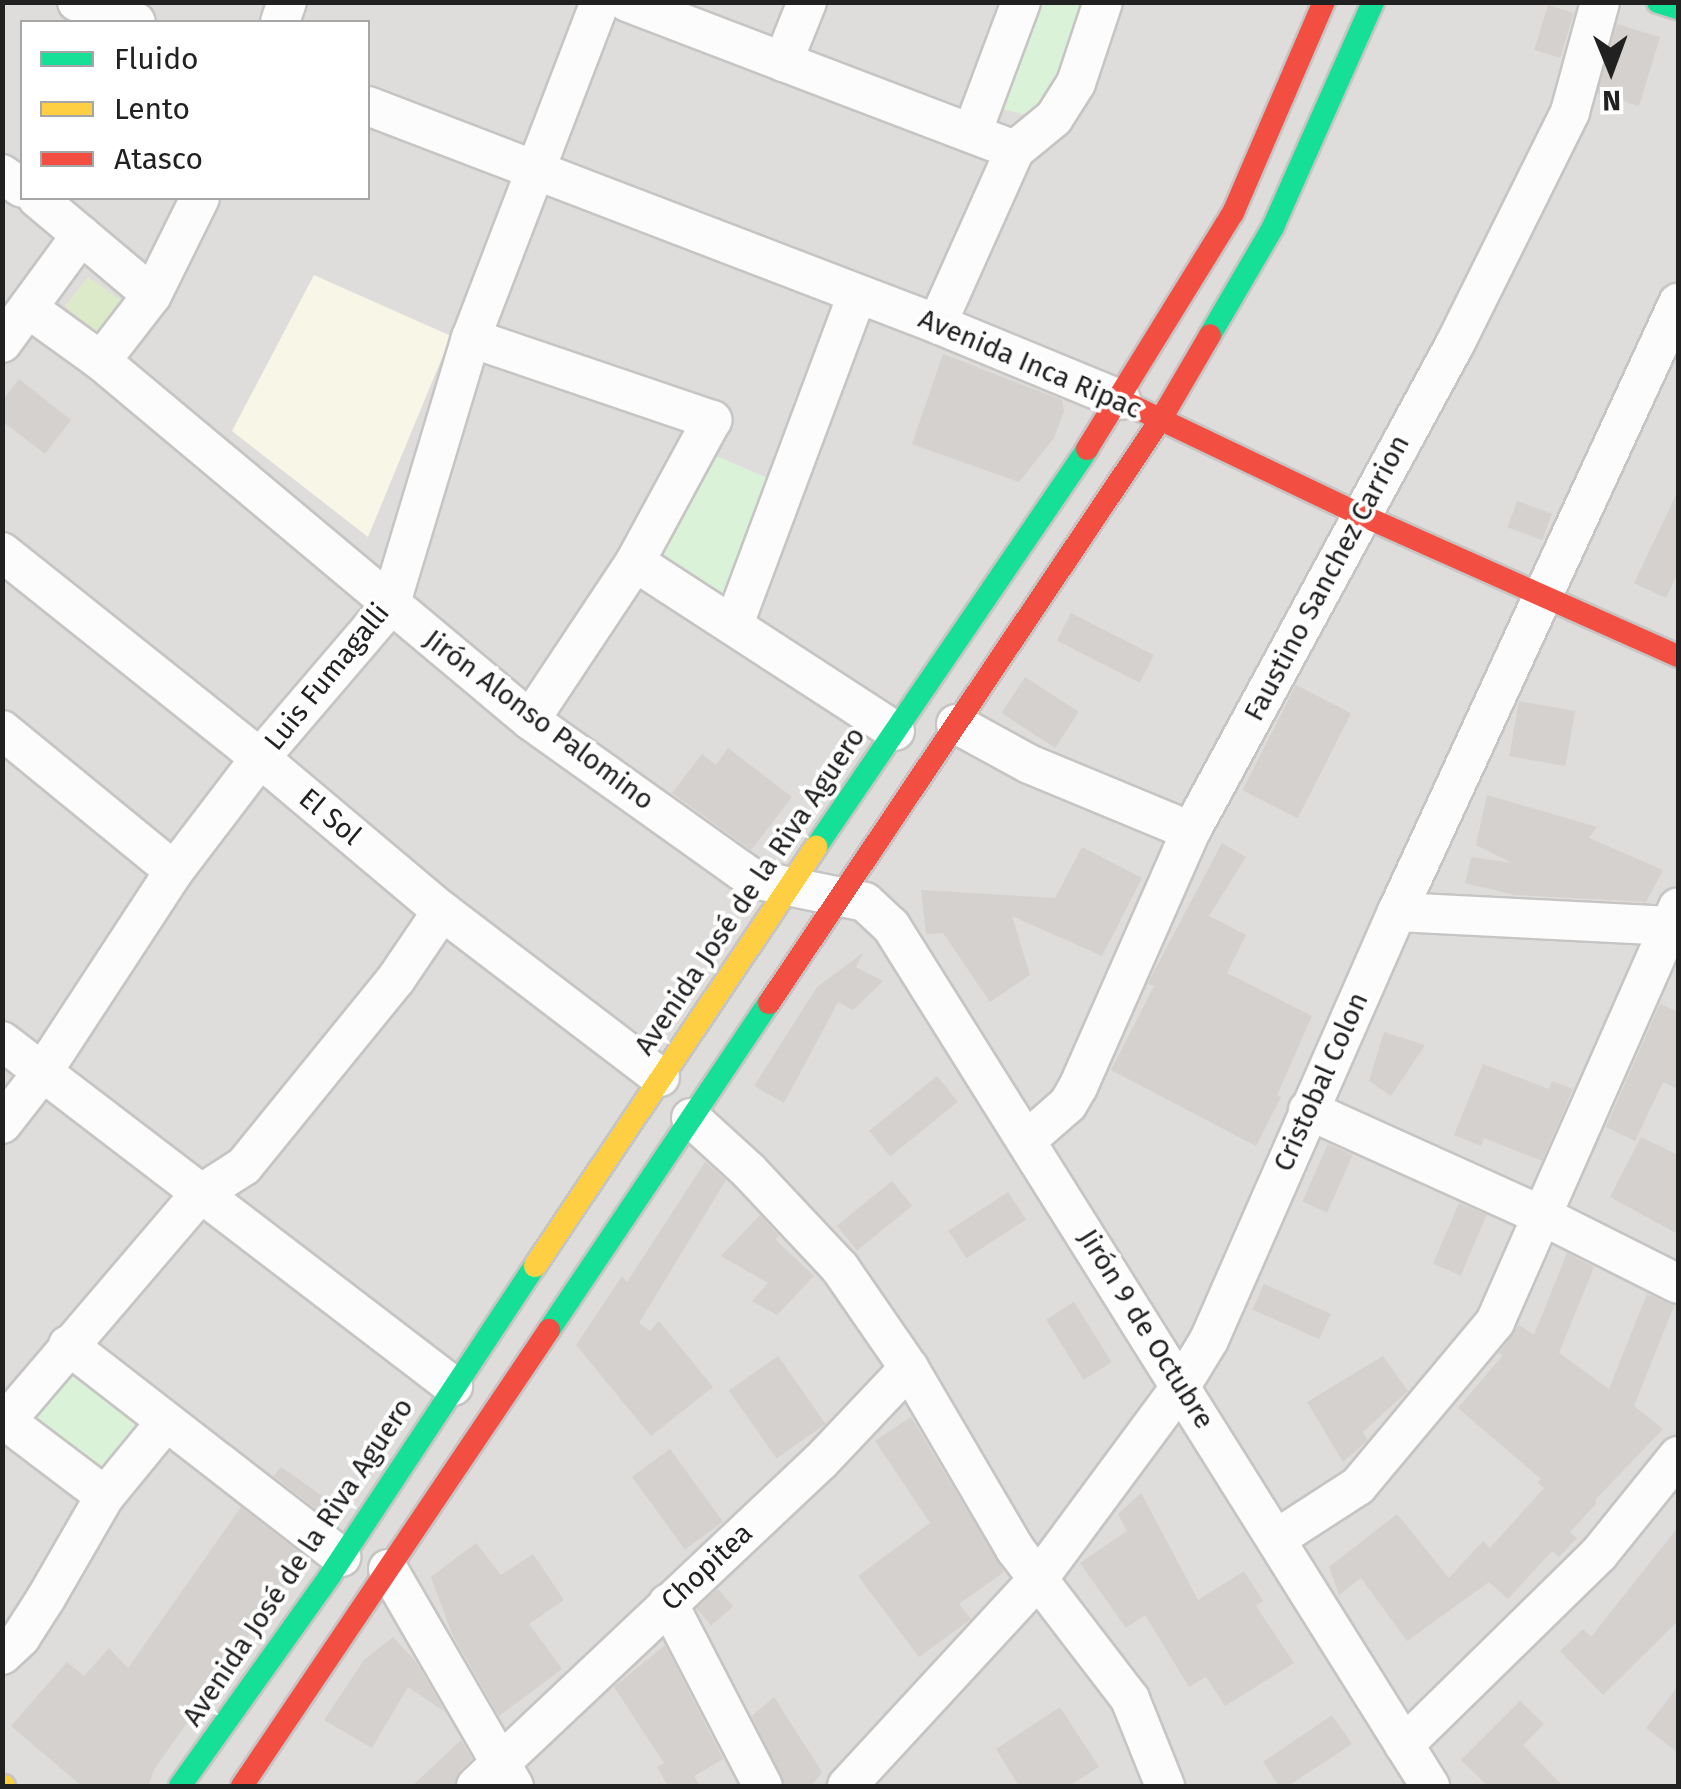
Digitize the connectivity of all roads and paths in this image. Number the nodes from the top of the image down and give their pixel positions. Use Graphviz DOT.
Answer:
graph roads {
  1 [pos="78,2"];
  2 [pos="600,2"];
  3 [pos="627,2"];
  4 [pos="806,2"];
  5 [pos="1021,2"];
  6 [pos="1103,2"];
  7 [pos="1324,2"];
  8 [pos="1373,2"];
  9 [pos="1600,2"];
  10 [pos="1658,2"];
  11 [pos="1678,8"];
  12 [pos="130,20"];
  13 [pos="783,62"];
  14 [pos="370,107"];
  15 [pos="972,134"];
  16 [pos="1015,150"];
  17 [pos="533,170"];
  18 [pos="39,200"];
  19 [pos="199,200"];
  20 [pos="81,235"];
  21 [pos="152,294"];
  22 [pos="857,295"];
  23 [pos="1678,303"];
  24 [pos="29,309"];
  25 [pos="938,324"];
  26 [pos="471,338"];
  27 [pos="2,342"];
  28 [pos="100,361"];
  29 [pos="1121,400"];
  30 [pos="1162,419"];
  31 [pos="1360,514"];
  32 [pos="2,552"];
  33 [pos="635,562"];
  34 [pos="1542,594"];
  35 [pos="390,606"];
  36 [pos="734,624"];
  37 [pos="1678,656"];
  38 [pos="530,720"];
  39 [pos="956,724"];
  40 [pos="2,730"];
  41 [pos="896,730"];
  42 [pos="260,758"];
  43 [pos="1191,831"];
  44 [pos="174,871"];
  45 [pos="790,886"];
  46 [pos="840,895"];
  47 [pos="442,911"];
  48 [pos="1397,912"];
  49 [pos="1676,919"];
  50 [pos="2,1041"];
  51 [pos="42,1074"];
  52 [pos="660,1077"];
  53 [pos="1308,1110"];
  54 [pos="690,1118"];
  55 [pos="2,1124"];
  56 [pos="1028,1139"];
  57 [pos="199,1194"];
  58 [pos="1541,1215"];
  59 [pos="1673,1269"];
  60 [pos="68,1345"];
  61 [pos="909,1368"];
  62 [pos="453,1386"];
  63 [pos="1181,1386"];
  64 [pos="165,1423"];
  65 [pos="1678,1456"];
  66 [pos="104,1496"];
  67 [pos="1276,1539"];
  68 [pos="342,1557"];
  69 [pos="388,1569"];
  70 [pos="1040,1578"];
  71 [pos="668,1603"];
  72 [pos="2,1655"];
  73 [pos="1404,1744"];
  74 [pos="497,1778"];
  75 [pos="180,1786"];
  76 [pos="242,1786"];
  77 [pos="764,1786"];
  78 [pos="847,1786"];
  79 [pos="1166,1786"];
  80 [pos="1430,1786"];
  1 -- 12 [label="street"];
  2 -- 17 [label="street, Luis Fumagalli"];
  3 -- 13 [label="street"];
  4 -- 13 [label="street"];
  5 -- 15 [label="street"];
  6 -- 16 [label="street"];
  7 -- 29 [label="main road, Avenida José de la Riva Aguero"];
  8 -- 30 [label="main road"];
  9 -- 31 [label="street, Faustino Sanchez Carrion"];
  10 -- 11 [label="main road"];
  13 -- 15 [label="street"];
  14 -- 17 [label="street, Avenida Inca Ripac"];
  15 -- 16 [label="street"];
  16 -- 25 [label="street"];
  17 -- 22 [label="street, Avenida Inca Ripac"];
  17 -- 26 [label="street, Luis Fumagalli"];
  18 -- 20 [label="street"];
  19 -- 21 [label="street"];
  20 -- 21 [label="street"];
  20 -- 24 [label="street"];
  21 -- 28 [label="street"];
  22 -- 25 [label="street, Avenida Inca Ripac"];
  22 -- 36 [label="street"];
  23 -- 34 [label="street, Cristobal Colon"];
  24 -- 27 [label="street"];
  24 -- 28 [label="street, Jirón Alonso Palomino"];
  25 -- 29 [label="street, Avenida Inca Ripac"];
  26 -- 33 [label="street"];
  26 -- 35 [label="street, Luis Fumagalli"];
  28 -- 35 [label="street, Jirón Alonso Palomino"];
  29 -- 30 [label="main road, Avenida Inca Ripac"];
  29 -- 41 [label="main road, Avenida José de la Riva Aguero"];
  30 -- 31 [label="main road, Avenida Inca Ripac"];
  30 -- 39 [label="main road"];
  31 -- 34 [label="main road, Avenida Inca Ripac"];
  31 -- 43 [label="street, Faustino Sanchez Carrion"];
  32 -- 42 [label="street, El Sol"];
  33 -- 36 [label="street"];
  33 -- 38 [label="street"];
  34 -- 37 [label="main road, Avenida Inca Ripac"];
  34 -- 48 [label="street, Cristobal Colon"];
  35 -- 38 [label="street, Jirón Alonso Palomino"];
  35 -- 42 [label="street, Luis Fumagalli"];
  36 -- 41 [label="street"];
  38 -- 45 [label="street, Jirón Alonso Palomino"];
  39 -- 43 [label="street"];
  39 -- 46 [label="main road"];
  40 -- 44 [label="street"];
  41 -- 45 [label="main road, Avenida José de la Riva Aguero"];
  42 -- 44 [label="street, Luis Fumagalli"];
  42 -- 47 [label="street, El Sol"];
  43 -- 56 [label="street, Faustino Sanchez Carrion"];
  44 -- 51 [label="street, Luis Fumagalli"];
  45 -- 46 [label="street, Jirón Alonso Palomino"];
  45 -- 52 [label="main road, Avenida José de la Riva Aguero"];
  46 -- 54 [label="main road"];
  46 -- 56 [label="street, Jirón 9 de Octubre"];
  47 -- 52 [label="street, El Sol"];
  47 -- 57 [label="street"];
  48 -- 49 [label="street"];
  48 -- 53 [label="street, Cristobal Colon"];
  49 -- 58 [label="street"];
  50 -- 51 [label="street"];
  51 -- 55 [label="street, Luis Fumagalli"];
  51 -- 57 [label="street"];
  52 -- 62 [label="main road, Avenida José de la Riva Aguero"];
  53 -- 58 [label="street"];
  53 -- 63 [label="street, Cristobal Colon"];
  54 -- 61 [label="street"];
  54 -- 69 [label="main road"];
  56 -- 63 [label="street, Jirón 9 de Octubre"];
  57 -- 60 [label="street"];
  57 -- 62 [label="street"];
  58 -- 59 [label="street"];
  58 -- 67 [label="street"];
  60 -- 64 [label="street"];
  60 -- 66 [label="street"];
  61 -- 70 [label="street"];
  61 -- 71 [label="street, Chopitea"];
  62 -- 68 [label="main road, Avenida José de la Riva Aguero"];
  63 -- 67 [label="street, Jirón 9 de Octubre"];
  63 -- 70 [label="street, Cristobal Colon"];
  64 -- 66 [label="street"];
  64 -- 68 [label="street"];
  65 -- 73 [label="street"];
  66 -- 72 [label="street"];
  67 -- 73 [label="street, Jirón 9 de Octubre"];
  68 -- 75 [label="main road, Avenida José de la Riva Aguero"];
  69 -- 74 [label="street"];
  69 -- 76 [label="main road"];
  70 -- 78 [label="street, Cristobal Colon"];
  70 -- 79 [label="street"];
  71 -- 74 [label="street, Chopitea"];
  71 -- 77 [label="street"];
  73 -- 80 [label="street, Jirón 9 de Octubre"];
}
